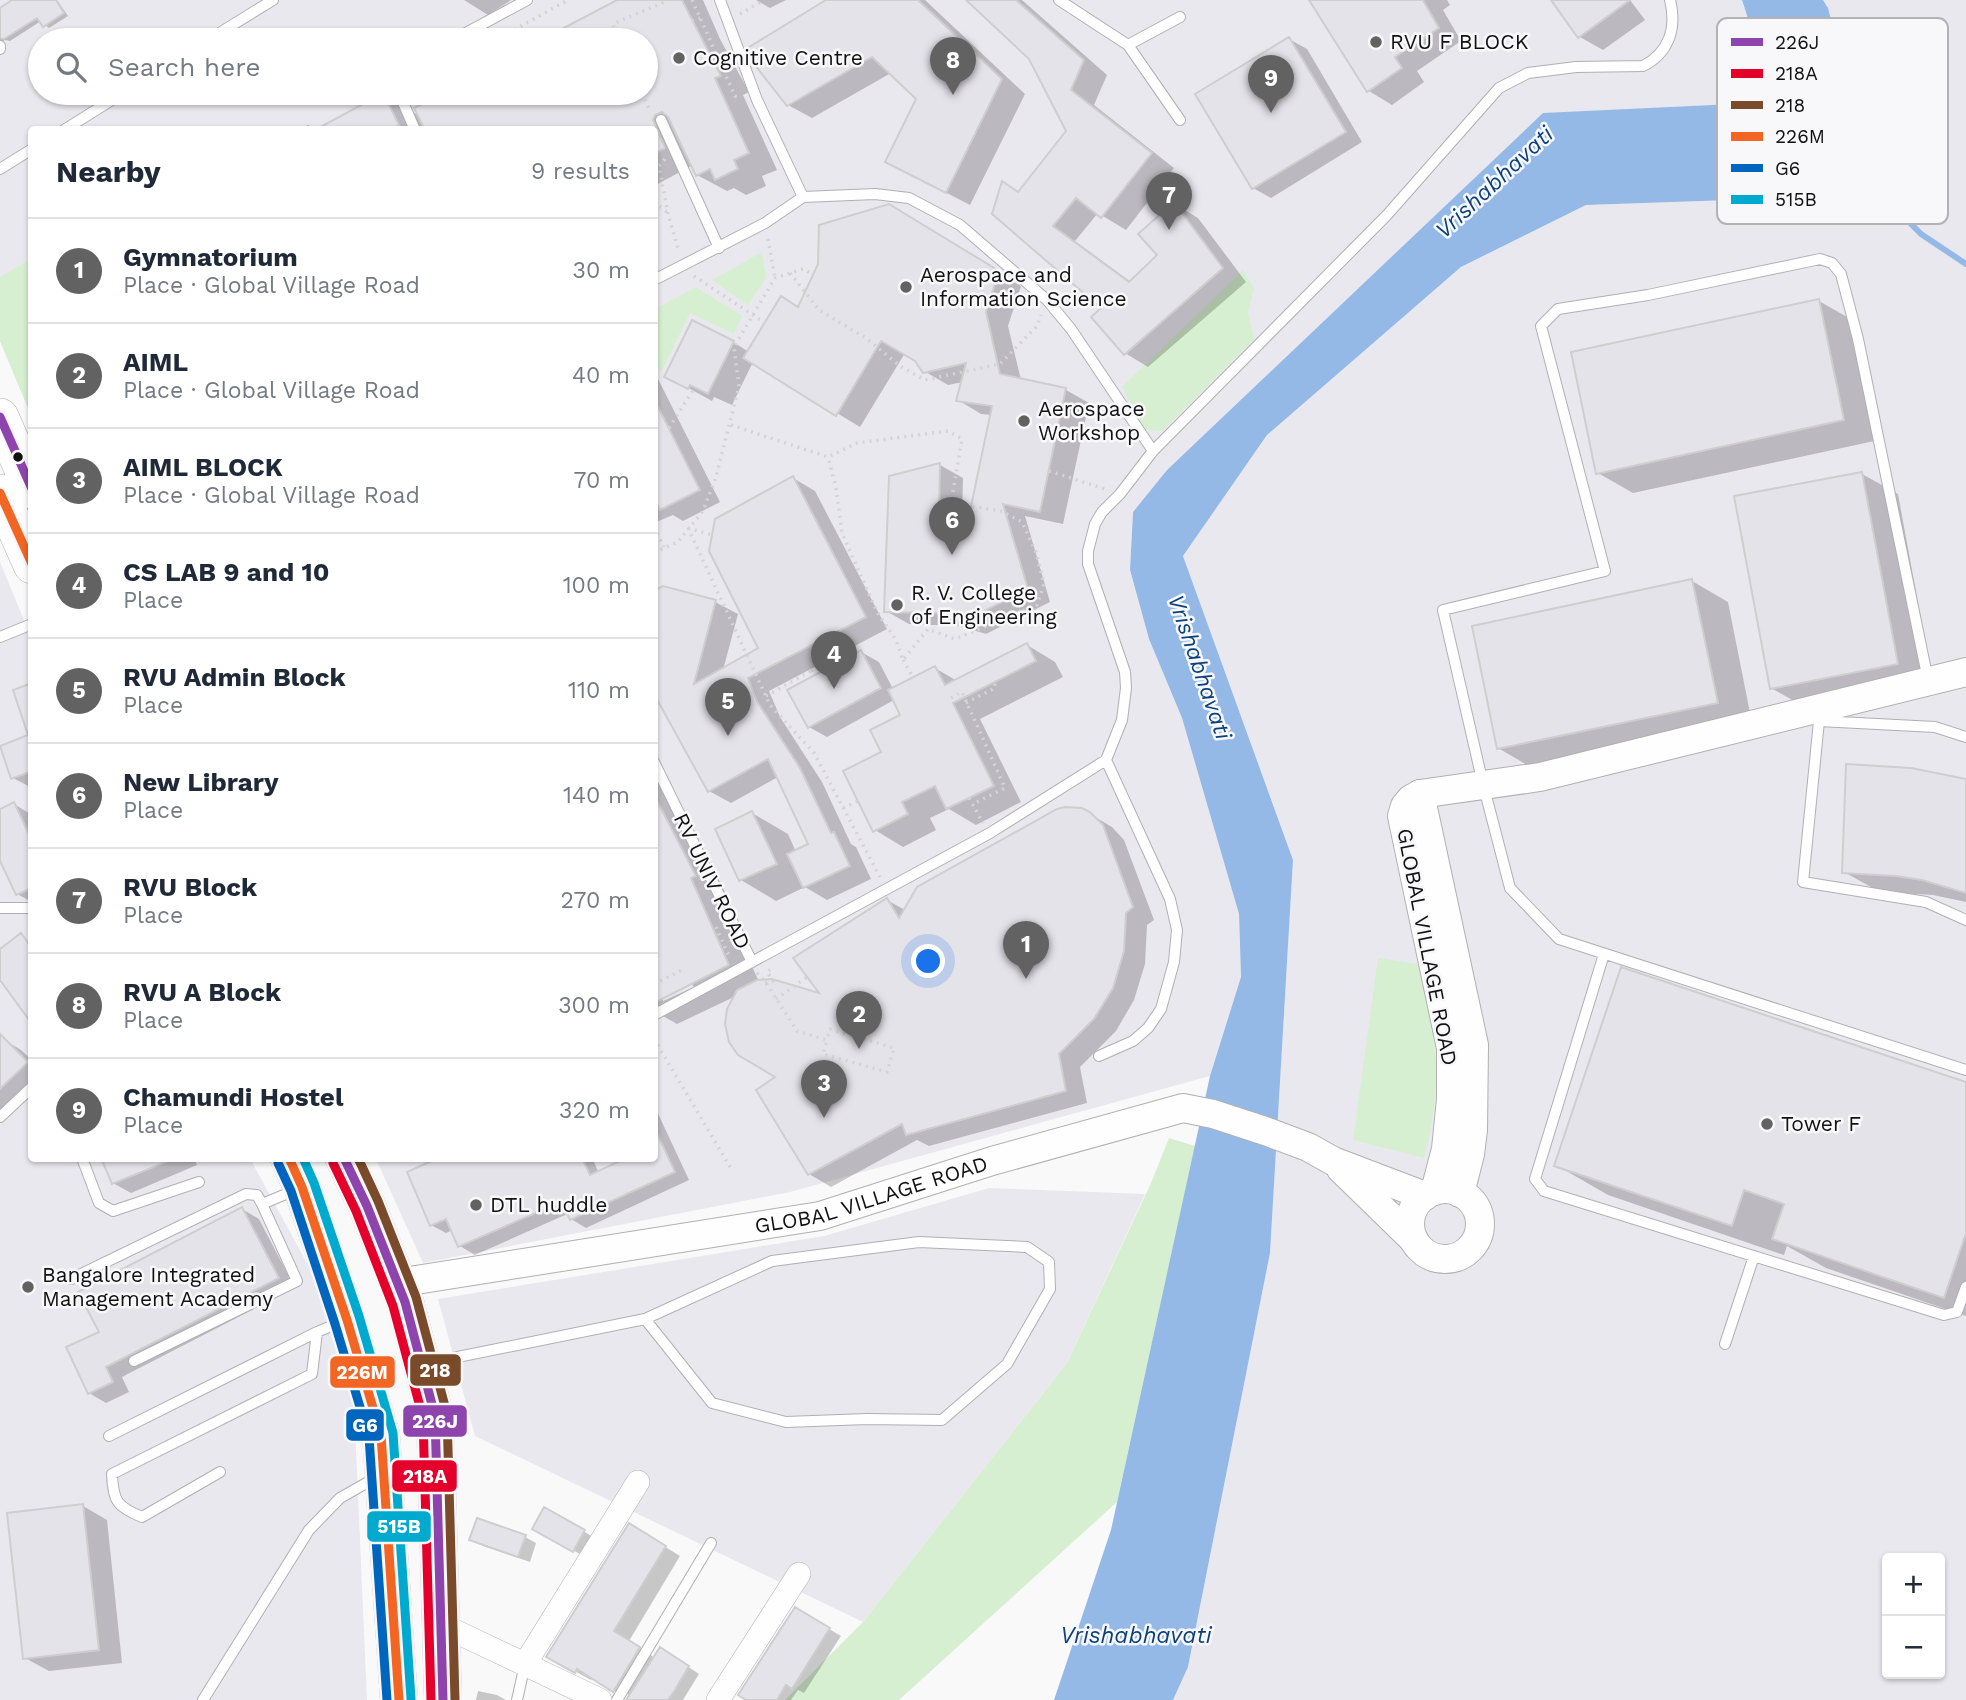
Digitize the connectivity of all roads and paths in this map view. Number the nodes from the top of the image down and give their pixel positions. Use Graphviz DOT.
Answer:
graph roads {
  1 [pos="273,0"];
  2 [pos="527,0"];
  3 [pos="568,0"];
  4 [pos="669,0"];
  5 [pos="692,0"];
  6 [pos="720,0"];
  7 [pos="764,0"];
  8 [pos="1059,0"];
  9 [pos="1670,0"];
  10 [pos="1180,17"];
  11 [pos="700,18"];
  12 [pos="729,20"];
  13 [pos="692,21"];
  14 [pos="228,28"];
  15 [pos="475,28"];
  16 [pos="518,28"];
  17 [pos="614,28"];
  18 [pos="1128,45"];
  19 [pos="757,100"];
  20 [pos="104,105"];
  21 [pos="404,105"];
  22 [pos="661,120"];
  23 [pos="1180,120"];
  24 [pos="70,126"];
  25 [pos="413,126"];
  26 [pos="28,152"];
  27 [pos="668,155"];
  28 [pos="0,169"];
  29 [pos="803,197"];
  30 [pos="658,205"];
  31 [pos="668,214"];
  32 [pos="765,223"];
  33 [pos="719,248"];
  34 [pos="683,267"];
  35 [pos="790,273"];
  36 [pos="813,274"];
  37 [pos="658,278"];
  38 [pos="775,278"];
  39 [pos="1047,300"];
  40 [pos="752,316"];
  41 [pos="765,323"];
  42 [pos="695,387"];
  43 [pos="0,417"];
  44 [pos="731,425"];
  45 [pos="669,428"];
  46 [pos="1153,451"];
  47 [pos="828,457"];
  48 [pos="1049,471"];
  49 [pos="1120,494"];
  50 [pos="10,504"];
  51 [pos="688,528"];
  52 [pos="658,535"];
  53 [pos="712,535"];
  54 [pos="664,548"];
  55 [pos="658,550"];
  56 [pos="28,554"];
  57 [pos="28,626"];
  58 [pos="0,637"];
  59 [pos="843,655"];
  60 [pos="903,660"];
  61 [pos="1966,672"];
  62 [pos="913,677"];
  63 [pos="1928,680"];
  64 [pos="995,682"];
  65 [pos="766,696"];
  66 [pos="951,698"];
  67 [pos="966,703"];
  68 [pos="1966,737"];
  69 [pos="1106,760"];
  70 [pos="658,770"];
  71 [pos="1483,783"];
  72 [pos="969,798"];
  73 [pos="858,801"];
  74 [pos="843,808"];
  75 [pos="887,890"];
  76 [pos="0,908"];
  77 [pos="28,908"];
  78 [pos="1966,920"];
  79 [pos="714,921"];
  80 [pos="1604,954"];
  81 [pos="753,967"];
  82 [pos="682,970"];
  83 [pos="736,971"];
  84 [pos="767,972"];
  85 [pos="807,977"];
  86 [pos="658,982"];
  87 [pos="765,982"];
  88 [pos="776,999"];
  89 [pos="658,1013"];
  90 [pos="827,1040"];
  91 [pos="658,1046"];
  92 [pos="1099,1056"];
  93 [pos="1966,1070"];
  94 [pos="28,1091"];
  95 [pos="0,1117"];
  96 [pos="1333,1161"];
  97 [pos="84,1162"];
  98 [pos="352,1162"];
  99 [pos="732,1170"];
  100 [pos="296,1173"];
  101 [pos="199,1182"];
  102 [pos="1440,1193"];
  103 [pos="262,1204"];
  104 [pos="1414,1240"];
  105 [pos="1754,1256"];
  106 [pos="313,1273"];
  107 [pos="71,1279"];
  108 [pos="397,1283"];
  109 [pos="1966,1287"];
  110 [pos="645,1319"];
  111 [pos="332,1326"];
  112 [pos="1725,1344"];
  113 [pos="134,1361"];
  114 [pos="421,1364"];
  115 [pos="109,1436"];
  116 [pos="220,1472"];
  117 [pos="383,1473"];
  118 [pos="638,1482"];
  119 [pos="711,1543"];
  120 [pos="799,1574"];
  121 [pos="440,1624"];
  122 [pos="525,1664"];
  123 [pos="204,1700"];
  124 [pos="399,1700"];
  125 [pos="443,1700"];
  126 [pos="517,1700"];
  127 [pos="600,1700"];
  128 [pos="617,1700"];
  129 [pos="718,1700"];
  1 -- 14 [label="lane"];
  2 -- 15 [label="lane"];
  3 -- 16 [label="path"];
  4 -- 17 [label="path"];
  5 -- 11 [label="path"];
  6 -- 12 [label="lane"];
  7 -- 12 [label="path"];
  8 -- 18 [label="lane"];
  9 -- 46 [label="lane"];
  10 -- 18 [label="lane"];
  11 -- 13 [label="path"];
  11 -- 19 [label="path"];
  12 -- 19 [label="lane"];
  18 -- 23 [label="lane"];
  19 -- 29 [label="lane"];
  20 -- 24 [label="lane"];
  21 -- 25 [label="lane"];
  22 -- 33 [label="lane"];
  26 -- 28 [label="lane"];
  27 -- 31 [label="path"];
  29 -- 32 [label="lane"];
  29 -- 39 [label="lane"];
  30 -- 31 [label="path"];
  31 -- 34 [label="path"];
  32 -- 33 [label="lane"];
  32 -- 38 [label="path"];
  33 -- 34 [label="lane"];
  34 -- 37 [label="lane"];
  34 -- 40 [label="path"];
  35 -- 36 [label="path"];
  35 -- 38 [label="path"];
  35 -- 39 [label="path"];
  38 -- 40 [label="path"];
  39 -- 46 [label="lane"];
  40 -- 41 [label="path"];
  40 -- 44 [label="path"];
  42 -- 45 [label="path"];
  43 -- 50 [label="highway"];
  44 -- 47 [label="path"];
  44 -- 51 [label="path"];
  46 -- 49 [label="lane"];
  47 -- 60 [label="path"];
  47 -- 60 [label="path"];
  48 -- 49 [label="path"];
  49 -- 69 [label="lane"];
  50 -- 56 [label="highway"];
  51 -- 53 [label="path"];
  51 -- 54 [label="path"];
  51 -- 65 [label="path"];
  52 -- 54 [label="path"];
  54 -- 55 [label="path"];
  57 -- 58 [label="lane"];
  59 -- 65 [label="path"];
  60 -- 62 [label="path"];
  61 -- 63 [label="street, GLOBAL VILLAGE ROAD"];
  63 -- 71 [label="street, GLOBAL VILLAGE ROAD"];
  63 -- 71 [label="lane"];
  64 -- 67 [label="path"];
  65 -- 74 [label="path"];
  66 -- 67 [label="path"];
  67 -- 72 [label="path"];
  68 -- 78 [label="lane"];
  69 -- 75 [label="lane"];
  69 -- 92 [label="lane"];
  70 -- 81 [label="lane, RV UNIV ROAD"];
  71 -- 80 [label="lane"];
  71 -- 102 [label="street, GLOBAL VILLAGE ROAD"];
  73 -- 74 [label="path"];
  74 -- 75 [label="path"];
  75 -- 81 [label="lane"];
  76 -- 77 [label="lane"];
  79 -- 83 [label="path"];
  80 -- 93 [label="lane"];
  80 -- 105 [label="lane"];
  81 -- 83 [label="lane"];
  81 -- 87 [label="path"];
  82 -- 86 [label="path"];
  83 -- 89 [label="lane"];
  84 -- 87 [label="path"];
  85 -- 88 [label="path"];
  87 -- 88 [label="path"];
  88 -- 90 [label="path"];
  90 -- 90 [label="path"];
  91 -- 99 [label="path"];
  94 -- 95 [label="lane"];
  96 -- 102 [label="street, GLOBAL VILLAGE ROAD"];
  96 -- 104 [label="street, GLOBAL VILLAGE ROAD"];
  96 -- 108 [label="street, GLOBAL VILLAGE ROAD"];
  97 -- 101 [label="lane"];
  98 -- 108 [label="highway"];
  100 -- 103 [label="lane"];
  100 -- 106 [label="highway"];
  102 -- 104 [label="street, GLOBAL VILLAGE ROAD"];
  102 -- 104 [label="street, GLOBAL VILLAGE ROAD"];
  103 -- 106 [label="lane"];
  103 -- 107 [label="lane"];
  105 -- 109 [label="lane"];
  105 -- 112 [label="lane"];
  106 -- 111 [label="highway"];
  106 -- 113 [label="lane"];
  108 -- 114 [label="highway"];
  110 -- 110 [label="lane"];
  110 -- 114 [label="lane"];
  111 -- 115 [label="lane"];
  111 -- 116 [label="lane"];
  111 -- 117 [label="highway"];
  114 -- 121 [label="highway"];
  117 -- 123 [label="lane"];
  117 -- 124 [label="highway"];
  118 -- 122 [label="street"];
  119 -- 128 [label="lane"];
  120 -- 129 [label="street"];
  121 -- 122 [label="street"];
  121 -- 125 [label="highway"];
  122 -- 126 [label="lane"];
  122 -- 127 [label="street"];
}
